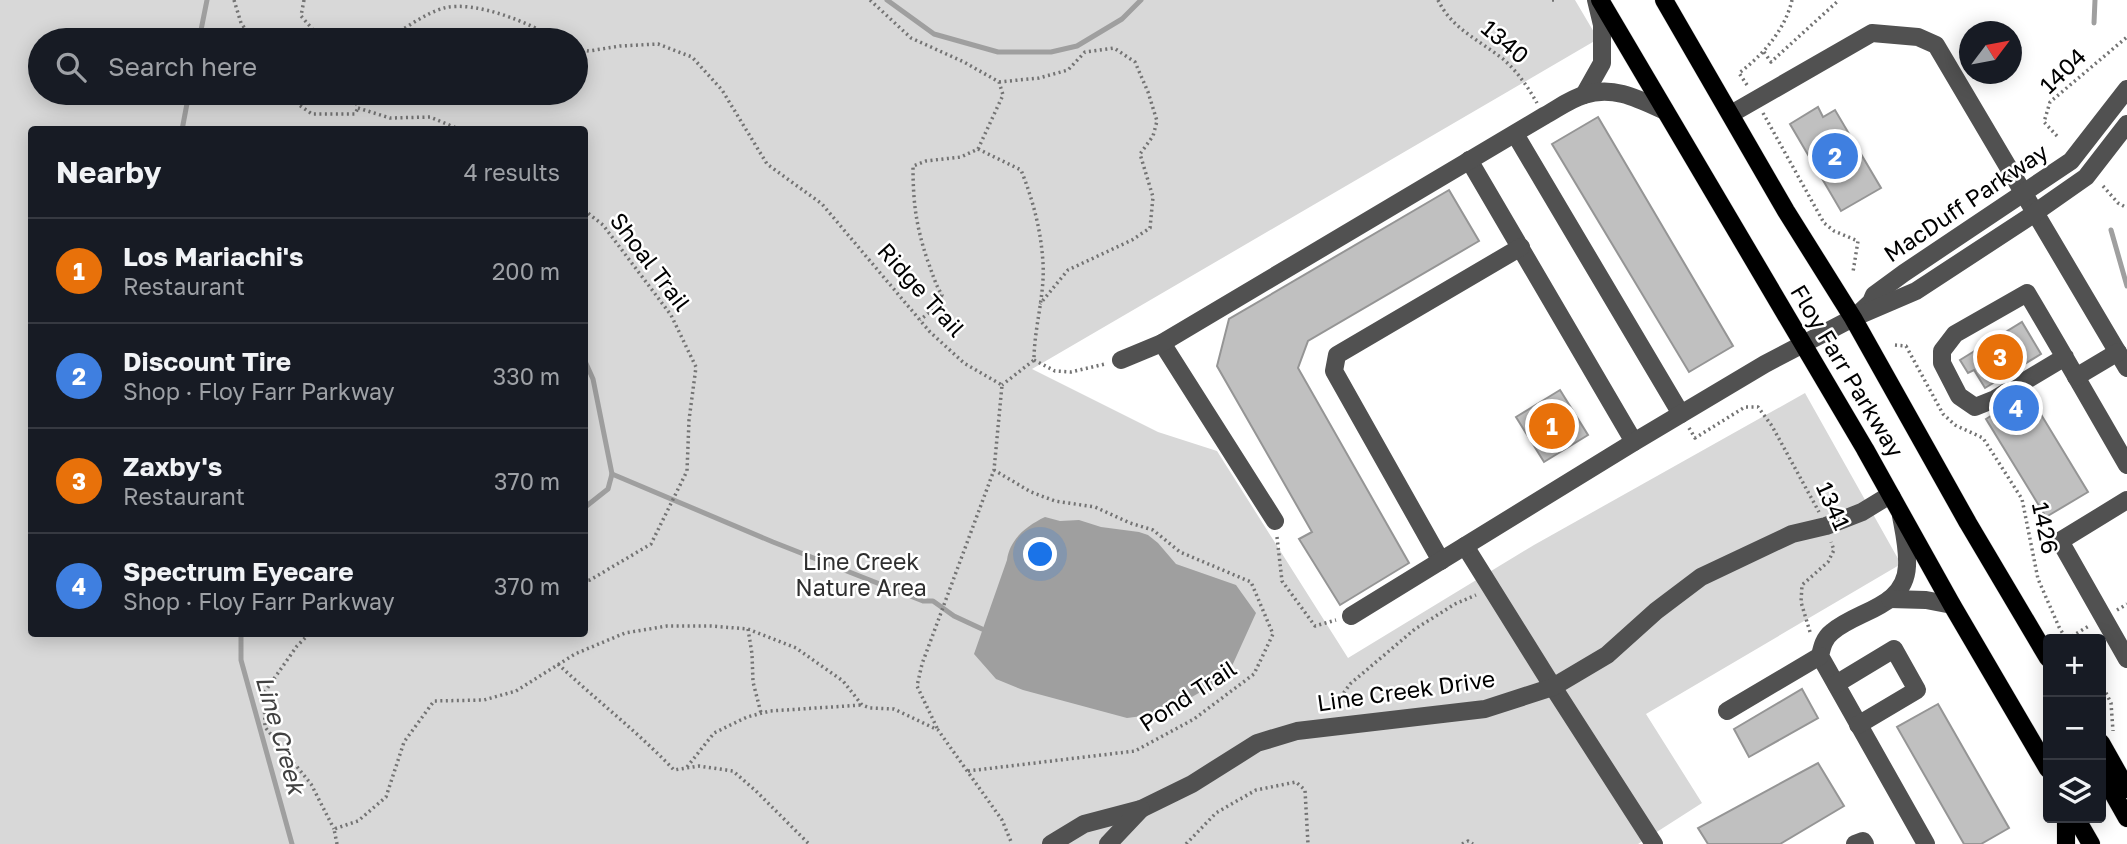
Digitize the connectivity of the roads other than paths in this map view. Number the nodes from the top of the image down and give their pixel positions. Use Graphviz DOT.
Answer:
graph roads {
  1 [pos="1598,0"];
  2 [pos="1664,0"];
  3 [pos="2127,89"];
  4 [pos="1584,94"];
  5 [pos="1665,111"];
  6 [pos="1731,114"];
  7 [pos="2127,124"];
  8 [pos="1516,134"];
  9 [pos="1469,160"];
  10 [pos="2024,195"];
  11 [pos="2035,212"];
  12 [pos="1521,247"];
  13 [pos="1853,318"];
  14 [pos="1162,343"];
  15 [pos="1802,344"];
  16 [pos="2065,357"];
  17 [pos="1121,360"];
  18 [pos="2122,360"];
  19 [pos="2076,377"];
  20 [pos="1681,414"];
  21 [pos="1634,442"];
  22 [pos="2127,465"];
  23 [pos="2127,500"];
  24 [pos="1897,505"];
  25 [pos="1275,521"];
  26 [pos="1465,547"];
  27 [pos="1441,561"];
  28 [pos="1891,599"];
  29 [pos="1952,605"];
  30 [pos="1352,616"];
  31 [pos="2030,629"];
  32 [pos="2043,650"];
  33 [pos="1820,656"];
  34 [pos="2127,659"];
  35 [pos="2043,662"];
  36 [pos="1836,684"];
  37 [pos="1553,687"];
  38 [pos="1727,711"];
  39 [pos="1858,725"];
  40 [pos="2107,737"];
  41 [pos="2043,760"];
  42 [pos="2106,781"];
  43 [pos="2127,789"];
  44 [pos="1141,809"];
  45 [pos="2127,818"];
  46 [pos="2066,823"];
  47 [pos="2079,823"];
  48 [pos="1051,844"];
  49 [pos="1108,844"];
  50 [pos="1654,844"];
  51 [pos="1855,844"];
  52 [pos="1866,844"];
  53 [pos="1926,844"];
  54 [pos="2066,844"];
  55 [pos="2091,844"];
  1 -- 4 [label="street"];
  1 -- 5 [label="main road, Floy Farr Parkway"];
  2 -- 6 [label="main road, Floy Farr Parkway"];
  3 -- 10 [label="street, MacDuff Parkway"];
  4 -- 5 [label="street"];
  4 -- 8 [label="street"];
  5 -- 15 [label="main road, Floy Farr Parkway"];
  6 -- 10 [label="street"];
  6 -- 13 [label="main road, Floy Farr Parkway"];
  7 -- 11 [label="street, MacDuff Parkway"];
  8 -- 9 [label="street"];
  8 -- 20 [label="street"];
  9 -- 12 [label="street"];
  9 -- 14 [label="street"];
  10 -- 11 [label="street"];
  10 -- 13 [label="street, MacDuff Parkway"];
  11 -- 13 [label="street, MacDuff Parkway"];
  11 -- 18 [label="street"];
  12 -- 21 [label="street"];
  12 -- 27 [label="street"];
  13 -- 15 [label="street, MacDuff Parkway"];
  13 -- 31 [label="main road, Floy Farr Parkway"];
  14 -- 17 [label="street"];
  14 -- 25 [label="street"];
  15 -- 20 [label="street, MacDuff Parkway"];
  15 -- 24 [label="main road, Floy Farr Parkway"];
  16 -- 16 [label="street"];
  16 -- 19 [label="street"];
  18 -- 19 [label="street"];
  19 -- 22 [label="street"];
  20 -- 21 [label="street, MacDuff Parkway"];
  21 -- 26 [label="street, MacDuff Parkway"];
  23 -- 34 [label="street"];
  24 -- 28 [label="street"];
  24 -- 29 [label="main road, Floy Farr Parkway"];
  24 -- 37 [label="street, Line Creek Drive"];
  26 -- 27 [label="street, MacDuff Parkway"];
  26 -- 37 [label="street"];
  27 -- 30 [label="street, MacDuff Parkway"];
  28 -- 29 [label="street"];
  28 -- 33 [label="street"];
  29 -- 41 [label="main road, Floy Farr Parkway"];
  31 -- 32 [label="main road, Floy Farr Parkway"];
  31 -- 35 [label="main road, Floy Farr Parkway"];
  33 -- 36 [label="street"];
  33 -- 38 [label="street"];
  36 -- 39 [label="street"];
  36 -- 39 [label="street"];
  37 -- 44 [label="street, Line Creek Drive"];
  37 -- 50 [label="street"];
  39 -- 53 [label="street"];
  40 -- 43 [label="main road"];
  42 -- 45 [label="main road"];
  44 -- 48 [label="street, Line Creek Drive"];
  44 -- 49 [label="street, Line Creek Drive"];
  46 -- 54 [label="main road"];
  47 -- 55 [label="main road"];
  51 -- 52 [label="street"];
}
